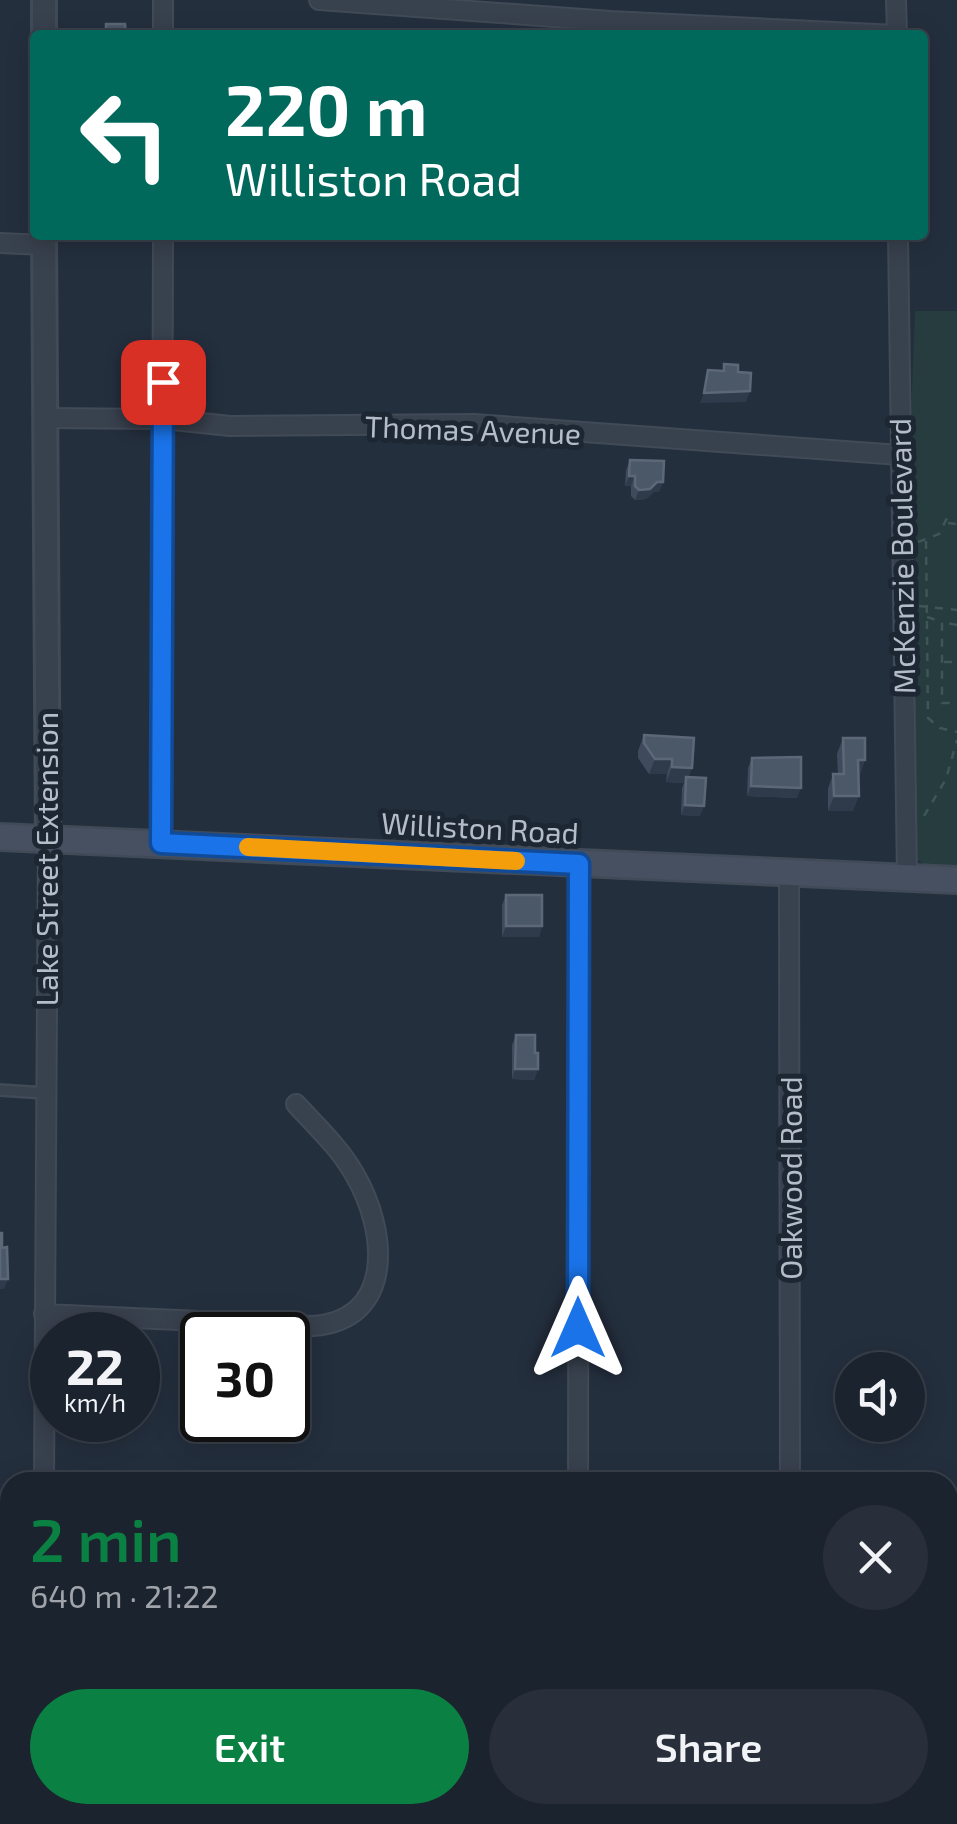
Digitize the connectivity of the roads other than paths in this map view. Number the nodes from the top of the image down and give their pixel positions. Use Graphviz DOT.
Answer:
graph roads {
  1 [pos="44,0"];
  2 [pos="163,0"];
  3 [pos="320,0"];
  4 [pos="358,0"];
  5 [pos="896,0"];
  6 [pos="44,30"];
  7 [pos="163,30"];
  8 [pos="794,30"];
  9 [pos="897,30"];
  10 [pos="44,240"];
  11 [pos="163,240"];
  12 [pos="898,240"];
  13 [pos="0,243"];
  14 [pos="44,418"];
  15 [pos="163,419"];
  16 [pos="900,455"];
  17 [pos="0,837"];
  18 [pos="48,838"];
  19 [pos="161,843"];
  20 [pos="579,864"];
  21 [pos="790,873"];
  22 [pos="907,878"];
  23 [pos="957,880"];
  24 [pos="0,1090"];
  25 [pos="44,1092"];
  26 [pos="296,1104"];
  27 [pos="44,1312"];
  28 [pos="160,1319"];
  29 [pos="44,1442"];
  30 [pos="44,1472"];
  31 [pos="578,1472"];
  32 [pos="790,1472"];
  1 -- 6 [label="street"];
  2 -- 7 [label="street"];
  3 -- 4 [label="street"];
  4 -- 8 [label="street"];
  5 -- 9 [label="street"];
  10 -- 13 [label="street"];
  10 -- 14 [label="street, Lake Street Extension"];
  11 -- 15 [label="street"];
  12 -- 16 [label="street, McKenzie Boulevard"];
  14 -- 15 [label="street, Thomas Avenue"];
  14 -- 18 [label="street, Lake Street Extension"];
  15 -- 16 [label="street, Thomas Avenue"];
  15 -- 19 [label="street"];
  16 -- 22 [label="street, McKenzie Boulevard"];
  17 -- 18 [label="main road, Williston Road"];
  18 -- 19 [label="main road, Williston Road"];
  18 -- 25 [label="street, Lake Street Extension"];
  19 -- 20 [label="main road, Williston Road"];
  20 -- 21 [label="main road, Williston Road"];
  20 -- 31 [label="street"];
  21 -- 22 [label="main road, Williston Road"];
  21 -- 32 [label="street, Oakwood Road"];
  22 -- 23 [label="main road, Williston Road"];
  24 -- 25 [label="lane"];
  25 -- 27 [label="street, Lake Street Extension"];
  26 -- 28 [label="street"];
  29 -- 30 [label="street, Lake Street Extension"];
}
